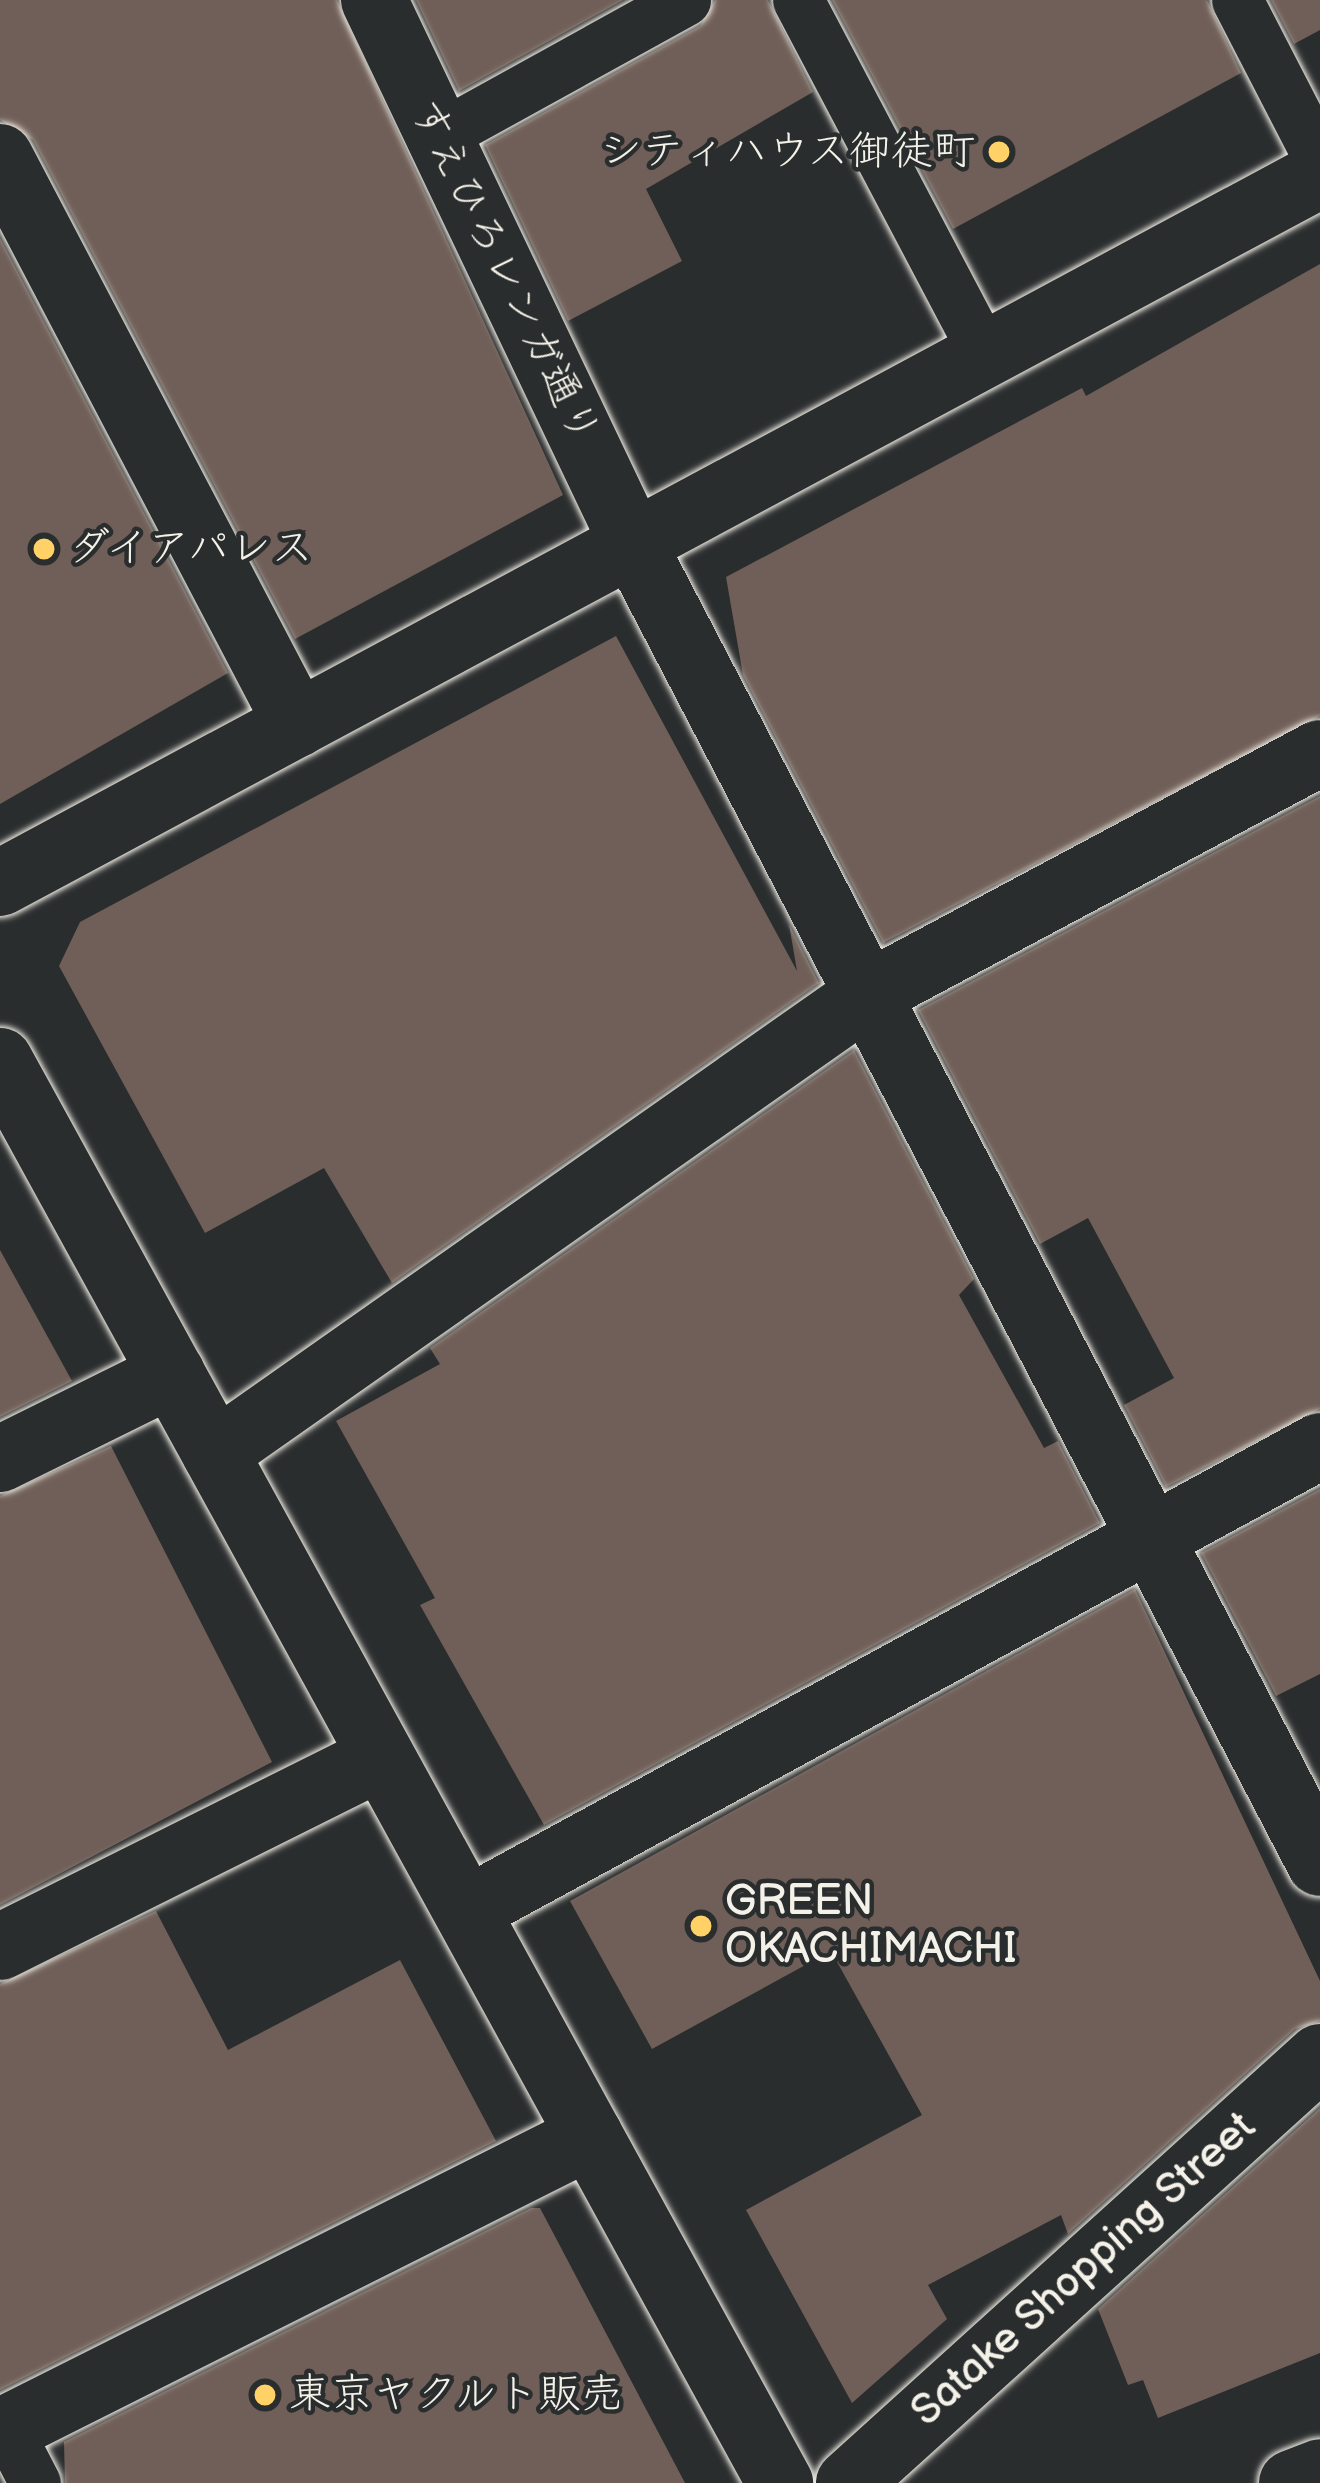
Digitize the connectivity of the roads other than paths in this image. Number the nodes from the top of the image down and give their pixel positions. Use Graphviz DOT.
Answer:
graph roads {
  1 [pos="374,0"];
  2 [pos="685,0"];
  3 [pos="798,0"];
  4 [pos="1237,0"];
  5 [pos="439,136"];
  6 [pos="0,158"];
  7 [pos="1318,178"];
  8 [pos="985,355"];
  9 [pos="633,544"];
  10 [pos="297,724"];
  11 [pos="1320,753"];
  12 [pos="0,883"];
  13 [pos="868,994"];
  14 [pos="0,1060"];
  15 [pos="172,1375"];
  16 [pos="1320,1446"];
  17 [pos="215,1453"];
  18 [pos="0,1459"];
  19 [pos="1150,1538"];
  20 [pos="381,1757"];
  21 [pos="1320,1863"];
  22 [pos="466,1910"];
  23 [pos="0,1947"];
  24 [pos="1320,2057"];
  25 [pos="590,2136"];
  26 [pos="14,2448"];
  27 [pos="1320,2472"];
  28 [pos="780,2483"];
  29 [pos="850,2483"];
  30 [pos="1292,2483"];
  1 -- 5 [label="street, すえひろレンガ通り"];
  2 -- 5 [label="lane"];
  3 -- 8 [label="lane"];
  4 -- 7 [label="lane"];
  5 -- 9 [label="street, すえひろレンガ通り"];
  6 -- 10 [label="street"];
  7 -- 8 [label="street"];
  8 -- 9 [label="street"];
  9 -- 10 [label="street"];
  9 -- 13 [label="street, すえひろレンガ通り"];
  10 -- 12 [label="street"];
  11 -- 13 [label="street"];
  13 -- 17 [label="street"];
  13 -- 19 [label="street, すえひろレンガ通り"];
  14 -- 15 [label="street"];
  15 -- 17 [label="street"];
  15 -- 18 [label="street"];
  16 -- 19 [label="street"];
  17 -- 20 [label="street"];
  19 -- 21 [label="street, すえひろレンガ通り"];
  19 -- 22 [label="street"];
  20 -- 22 [label="street"];
  20 -- 23 [label="street"];
  22 -- 25 [label="street"];
  24 -- 29 [label="street, Satake Shopping Street"];
  25 -- 26 [label="street"];
  25 -- 28 [label="street"];
  27 -- 30 [label="street"];
}
